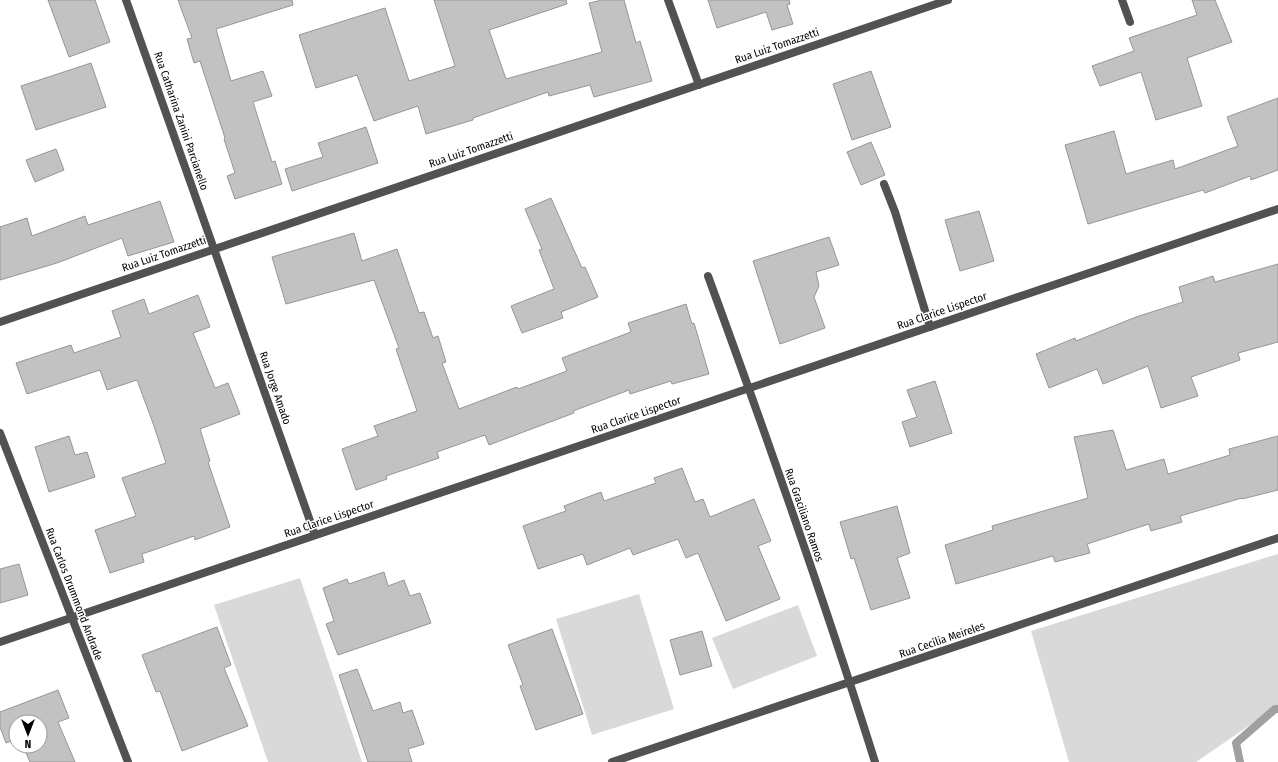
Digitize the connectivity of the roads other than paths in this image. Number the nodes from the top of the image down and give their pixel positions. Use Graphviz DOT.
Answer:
graph roads {
  1 [pos="126,0"];
  2 [pos="668,0"];
  3 [pos="948,0"];
  4 [pos="1122,0"];
  5 [pos="1130,22"];
  6 [pos="699,85"];
  7 [pos="884,184"];
  8 [pos="1278,209"];
  9 [pos="214,249"];
  10 [pos="708,276"];
  11 [pos="0,322"];
  12 [pos="930,326"];
  13 [pos="749,388"];
  14 [pos="0,433"];
  15 [pos="315,535"];
  16 [pos="1278,538"];
  17 [pos="72,618"];
  18 [pos="0,642"];
  19 [pos="850,682"];
  20 [pos="128,762"];
  21 [pos="612,762"];
  22 [pos="875,762"];
  1 -- 9 [label="street, Rua Catharina Zanini Parcianello"];
  2 -- 6 [label="street"];
  3 -- 6 [label="street, Rua Luiz Tomazzetti"];
  4 -- 5 [label="street"];
  6 -- 9 [label="street, Rua Luiz Tomazzetti"];
  7 -- 12 [label="street"];
  8 -- 12 [label="street, Rua Clarice Lispector"];
  9 -- 11 [label="street, Rua Luiz Tomazzetti"];
  9 -- 15 [label="street, Rua Jorge Amado"];
  10 -- 13 [label="street, Rua Graciliano Ramos"];
  12 -- 13 [label="street, Rua Clarice Lispector"];
  13 -- 15 [label="street, Rua Clarice Lispector"];
  13 -- 19 [label="street, Rua Graciliano Ramos"];
  14 -- 17 [label="street, Rua Carlos Drummond Andrade"];
  15 -- 17 [label="street, Rua Clarice Lispector"];
  16 -- 19 [label="street, Rua Cecília Meireles"];
  17 -- 18 [label="street, Rua Clarice Lispector"];
  17 -- 20 [label="street, Rua Carlos Drummond Andrade"];
  19 -- 21 [label="street, Rua Cecília Meireles"];
  19 -- 22 [label="street, Rua Graciliano Ramos"];
}
